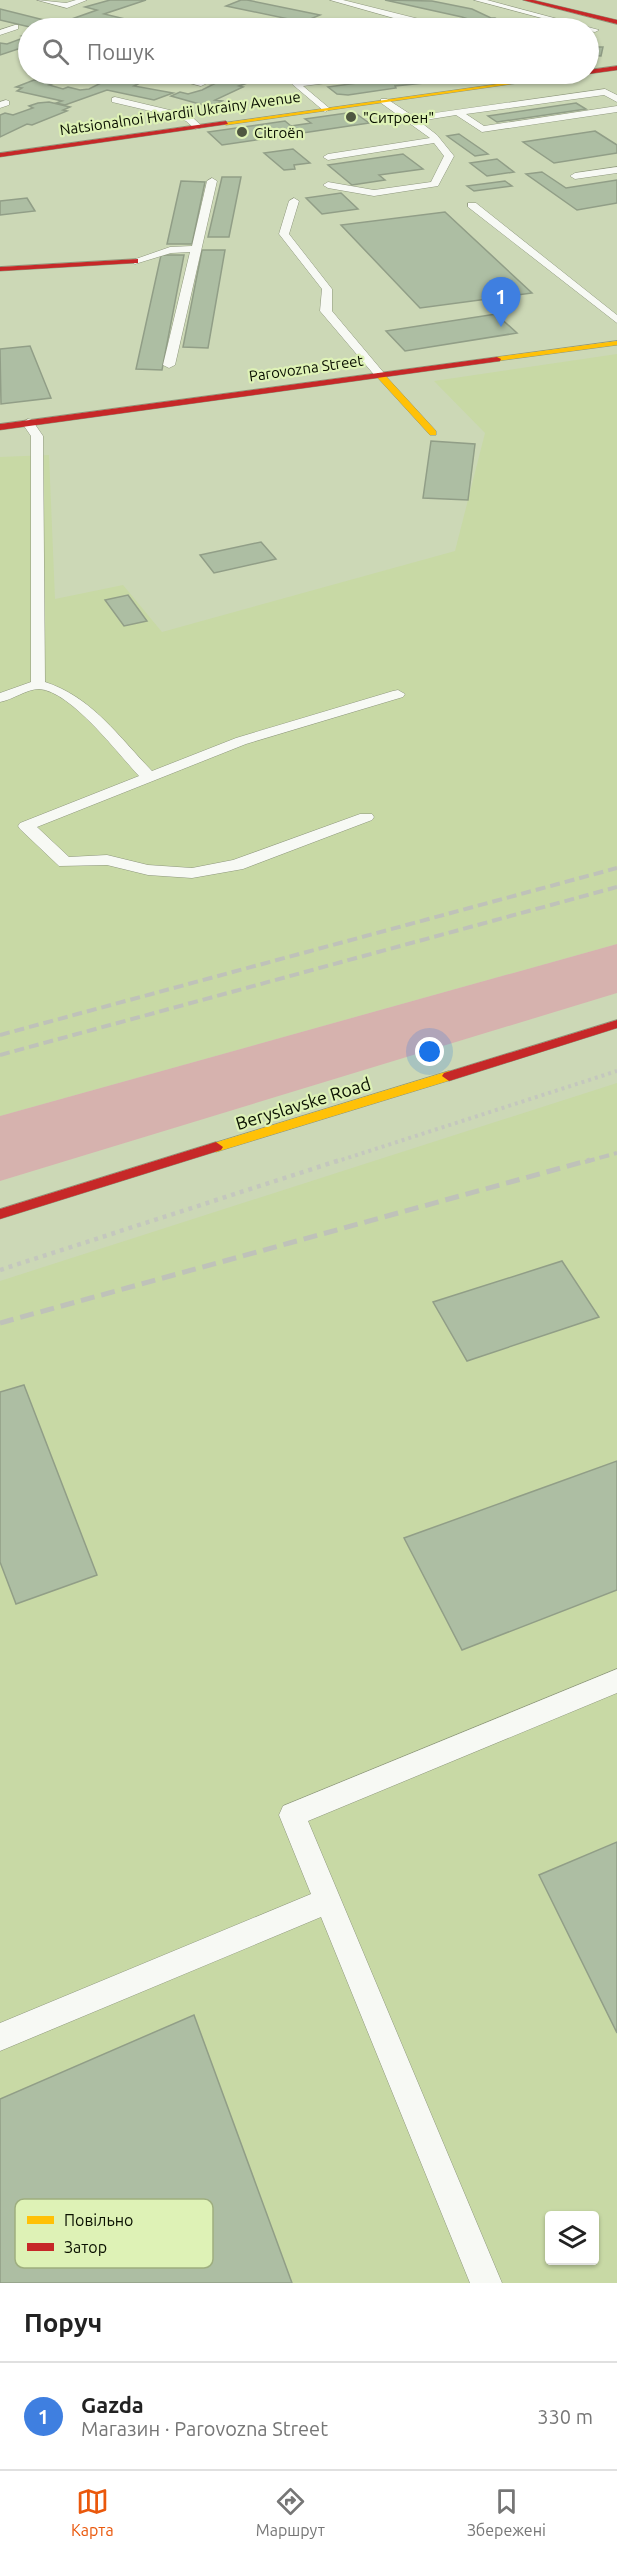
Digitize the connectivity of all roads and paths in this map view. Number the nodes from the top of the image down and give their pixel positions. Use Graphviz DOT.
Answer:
graph roads {
  1 [pos="41,0"];
  2 [pos="83,0"];
  3 [pos="334,0"];
  4 [pos="478,0"];
  5 [pos="526,0"];
  6 [pos="537,0"];
  7 [pos="574,0"];
  8 [pos="617,10"];
  9 [pos="404,18"];
  10 [pos="549,18"];
  11 [pos="617,20"];
  12 [pos="15,27"];
  13 [pos="0,33"];
  14 [pos="617,68"];
  15 [pos="599,70"];
  16 [pos="296,84"];
  17 [pos="506,84"];
  18 [pos="617,99"];
  19 [pos="115,100"];
  20 [pos="384,101"];
  21 [pos="326,109"];
  22 [pos="617,109"];
  23 [pos="457,112"];
  24 [pos="411,119"];
  25 [pos="198,127"];
  26 [pos="436,140"];
  27 [pos="0,154"];
  28 [pos="328,156"];
  29 [pos="617,170"];
  30 [pos="575,176"];
  31 [pos="212,181"];
  32 [pos="328,185"];
  33 [pos="294,201"];
  34 [pos="472,205"];
  35 [pos="195,249"];
  36 [pos="135,261"];
  37 [pos="0,269"];
  38 [pos="617,320"];
  39 [pos="617,343"];
  40 [pos="169,365"];
  41 [pos="381,375"];
  42 [pos="28,423"];
  43 [pos="0,426"];
  44 [pos="433,433"];
  45 [pos="38,684"];
  46 [pos="398,694"];
  47 [pos="0,698"];
  48 [pos="149,777"];
  49 [pos="366,817"];
  50 [pos="617,1024"];
  51 [pos="617,1071"];
  52 [pos="0,1214"];
  53 [pos="0,1270"];
  54 [pos="617,1681"];
  55 [pos="327,1901"];
  56 [pos="0,2037"];
  57 [pos="486,2283"];
  1 -- 2 [label="lane"];
  3 -- 9 [label="lane"];
  4 -- 10 [label="lane"];
  5 -- 11 [label="street"];
  6 -- 11 [label="street"];
  7 -- 8 [label="street"];
  12 -- 13 [label="lane"];
  14 -- 15 [label="street"];
  16 -- 21 [label="lane"];
  17 -- 20 [label="street, Natsionalnoi Hvardii Ukrainy Avenue"];
  18 -- 23 [label="lane"];
  19 -- 25 [label="lane"];
  20 -- 21 [label="street, Natsionalnoi Hvardii Ukrainy Avenue"];
  20 -- 24 [label="lane"];
  21 -- 25 [label="street, Natsionalnoi Hvardii Ukrainy Avenue"];
  22 -- 23 [label="lane"];
  23 -- 24 [label="lane"];
  24 -- 26 [label="lane"];
  25 -- 27 [label="street, Natsionalnoi Hvardii Ukrainy Avenue"];
  26 -- 28 [label="lane"];
  26 -- 32 [label="lane"];
  29 -- 30 [label="lane"];
  31 -- 35 [label="lane"];
  33 -- 41 [label="lane"];
  34 -- 38 [label="lane"];
  35 -- 36 [label="lane"];
  35 -- 40 [label="lane"];
  36 -- 37 [label="street"];
  39 -- 41 [label="street, Parovozna Street"];
  41 -- 42 [label="street, Parovozna Street"];
  41 -- 44 [label="street"];
  42 -- 43 [label="street, Parovozna Street"];
  42 -- 45 [label="lane"];
  45 -- 47 [label="lane"];
  45 -- 48 [label="lane"];
  46 -- 48 [label="lane"];
  48 -- 49 [label="lane"];
  50 -- 52 [label="street, Beryslavske Road"];
  51 -- 53 [label="path"];
  54 -- 55 [label="lane"];
  55 -- 56 [label="lane"];
  55 -- 57 [label="lane"];
}
